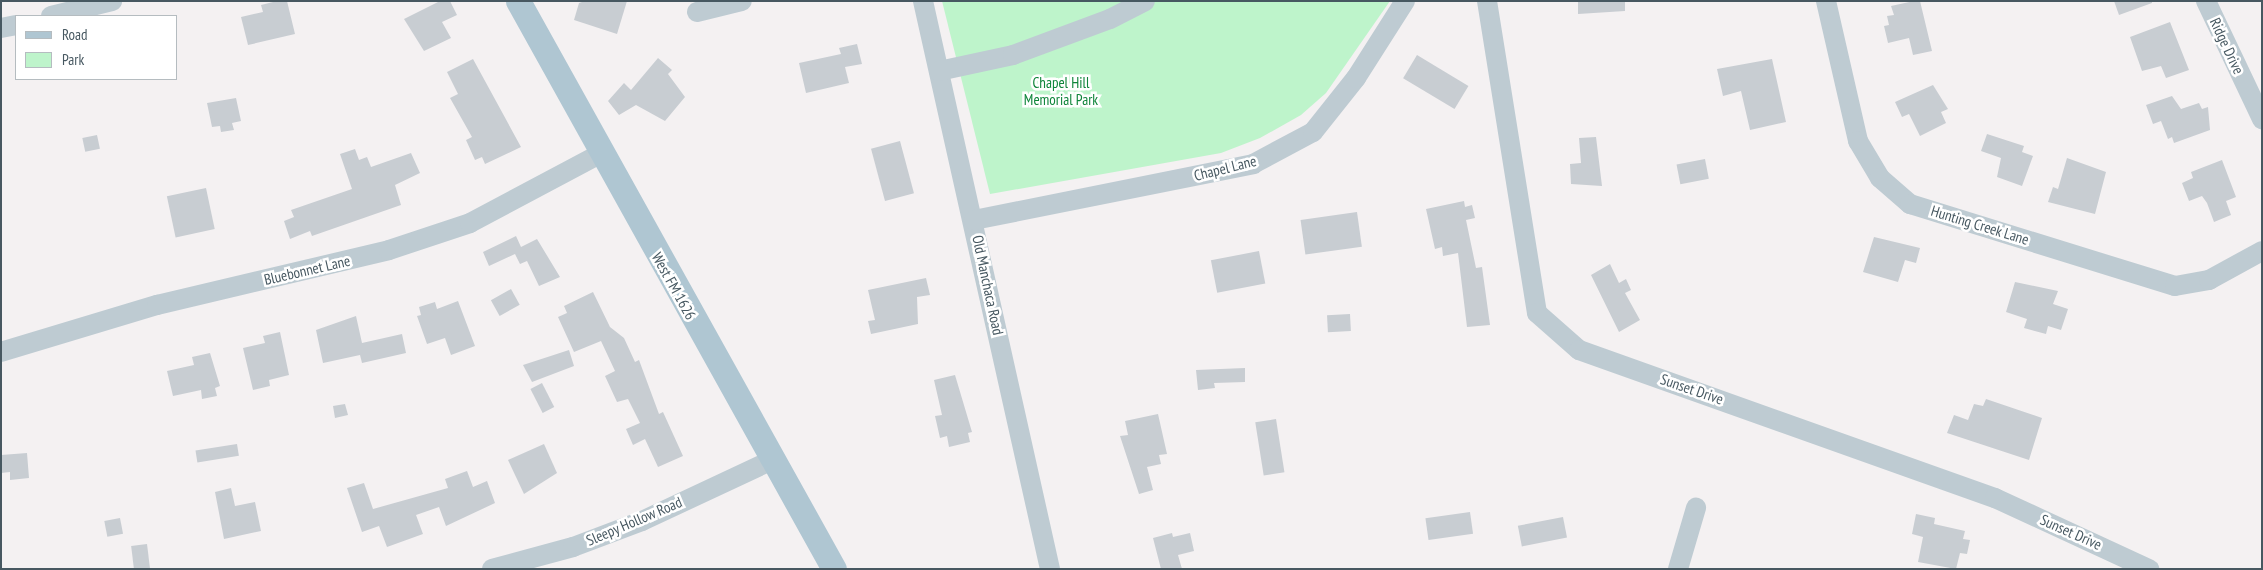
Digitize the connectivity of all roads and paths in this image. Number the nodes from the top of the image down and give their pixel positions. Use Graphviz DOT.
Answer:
graph roads {
  1 [pos="112,1"];
  2 [pos="518,1"];
  3 [pos="742,1"];
  4 [pos="923,1"];
  5 [pos="1145,1"];
  6 [pos="1405,1"];
  7 [pos="1487,1"];
  8 [pos="1826,1"];
  9 [pos="2206,1"];
  10 [pos="697,12"];
  11 [pos="55,15"];
  12 [pos="15,25"];
  13 [pos="1,28"];
  14 [pos="939,71"];
  15 [pos="2262,119"];
  16 [pos="600,154"];
  17 [pos="974,220"];
  18 [pos="2262,251"];
  19 [pos="1,352"];
  20 [pos="772,460"];
  21 [pos="1696,508"];
  22 [pos="492,569"];
  23 [pos="834,569"];
  24 [pos="1050,569"];
  25 [pos="1678,569"];
  26 [pos="2149,569"];
  1 -- 11 [label="street"];
  2 -- 16 [label="main road, West FM 1626"];
  3 -- 10 [label="street"];
  4 -- 14 [label="street, Old Manchaca Road"];
  5 -- 14 [label="street"];
  6 -- 17 [label="street, Chapel Lane"];
  7 -- 26 [label="street, Sunset Drive"];
  8 -- 18 [label="street, Hunting Creek Lane"];
  9 -- 15 [label="street, Ridge Drive"];
  12 -- 13 [label="street"];
  14 -- 17 [label="street, Old Manchaca Road"];
  16 -- 19 [label="street, Bluebonnet Lane"];
  16 -- 20 [label="main road, West FM 1626"];
  17 -- 24 [label="street, Old Manchaca Road"];
  20 -- 22 [label="street, Sleepy Hollow Road"];
  20 -- 23 [label="main road, West FM 1626"];
  21 -- 25 [label="street"];
}
